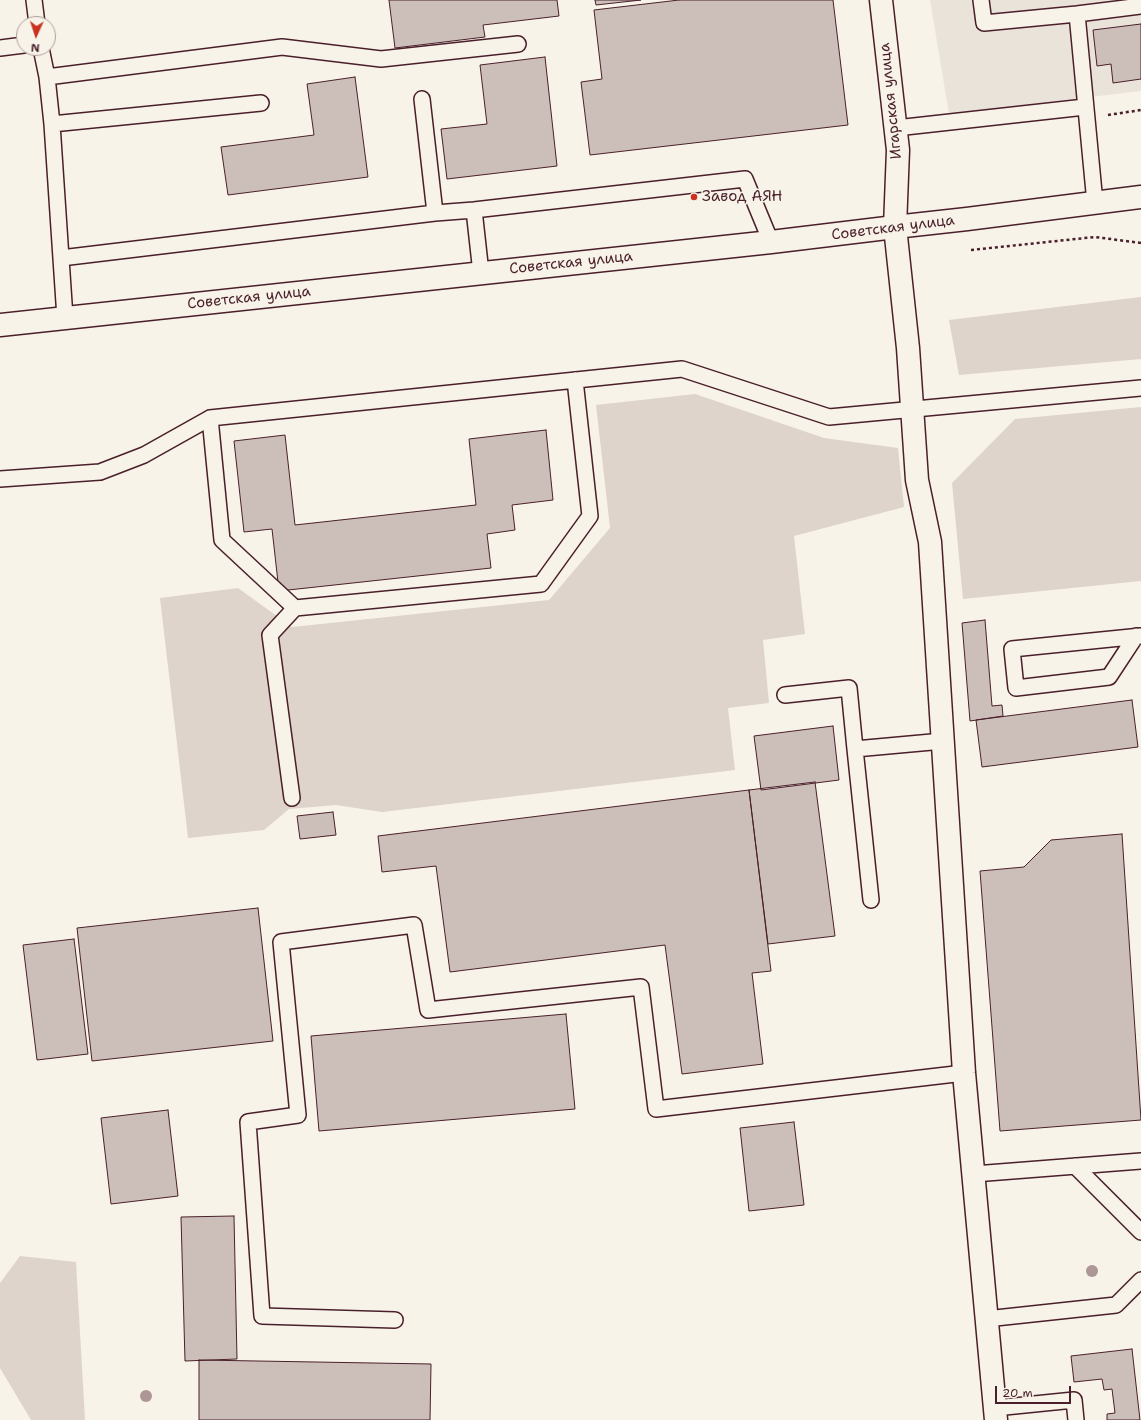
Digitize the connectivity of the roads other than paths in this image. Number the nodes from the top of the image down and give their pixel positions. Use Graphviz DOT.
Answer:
graph roads {
  1 [pos="34,0"];
  2 [pos="881,0"];
  3 [pos="981,0"];
  4 [pos="1141,6"];
  5 [pos="1077,14"];
  6 [pos="36,16"];
  7 [pos="518,44"];
  8 [pos="16,46"];
  9 [pos="0,48"];
  10 [pos="43,56"];
  11 [pos="47,77"];
  12 [pos="422,99"];
  13 [pos="261,103"];
  14 [pos="1086,107"];
  15 [pos="52,124"];
  16 [pos="896,128"];
  17 [pos="1141,197"];
  18 [pos="1095,203"];
  19 [pos="474,210"];
  20 [pos="435,213"];
  21 [pos="895,226"];
  22 [pos="771,242"];
  23 [pos="61,258"];
  24 [pos="481,273"];
  25 [pos="65,318"];
  26 [pos="0,325"];
  27 [pos="575,380"];
  28 [pos="1141,388"];
  29 [pos="912,410"];
  30 [pos="210,418"];
  31 [pos="0,480"];
  32 [pos="295,608"];
  33 [pos="1138,636"];
  34 [pos="785,695"];
  35 [pos="943,740"];
  36 [pos="855,749"];
  37 [pos="292,798"];
  38 [pos="871,900"];
  39 [pos="964,1073"];
  40 [pos="1141,1162"];
  41 [pos="1075,1166"];
  42 [pos="974,1174"];
  43 [pos="1141,1232"];
  44 [pos="1141,1280"];
  45 [pos="986,1319"];
  46 [pos="395,1320"];
  47 [pos="995,1414"];
  48 [pos="1076,1420"];
  1 -- 6 [label="lane"];
  2 -- 16 [label="street, Игарская улица"];
  3 -- 5 [label="lane"];
  4 -- 5 [label="lane"];
  5 -- 14 [label="lane"];
  7 -- 11 [label="lane"];
  8 -- 9 [label="lane"];
  10 -- 11 [label="lane"];
  11 -- 15 [label="lane"];
  12 -- 20 [label="lane"];
  13 -- 15 [label="lane"];
  14 -- 16 [label="lane"];
  14 -- 18 [label="lane"];
  15 -- 23 [label="lane"];
  16 -- 21 [label="street, Игарская улица"];
  17 -- 18 [label="street, Советская улица"];
  18 -- 21 [label="street, Советская улица"];
  19 -- 20 [label="lane"];
  19 -- 22 [label="lane"];
  19 -- 24 [label="lane"];
  20 -- 23 [label="lane"];
  21 -- 22 [label="street, Советская улица"];
  21 -- 29 [label="street, Игарская улица"];
  22 -- 24 [label="street, Советская улица"];
  23 -- 25 [label="lane"];
  24 -- 25 [label="street, Советская улица"];
  25 -- 26 [label="street, Советская улица"];
  27 -- 29 [label="lane"];
  27 -- 30 [label="lane"];
  27 -- 32 [label="lane"];
  28 -- 29 [label="lane"];
  29 -- 35 [label="street, Игарская улица"];
  30 -- 31 [label="lane"];
  30 -- 32 [label="lane"];
  32 -- 37 [label="lane"];
  33 -- 33 [label="lane"];
  34 -- 36 [label="lane"];
  35 -- 36 [label="lane"];
  35 -- 39 [label="street, Игарская улица"];
  36 -- 38 [label="lane"];
  39 -- 42 [label="street, Игарская улица"];
  39 -- 46 [label="lane"];
  40 -- 41 [label="lane"];
  41 -- 42 [label="lane"];
  41 -- 43 [label="lane"];
  42 -- 45 [label="street, Игарская улица"];
  44 -- 45 [label="lane"];
  45 -- 47 [label="street, Игарская улица"];
  47 -- 48 [label="lane"];
}
